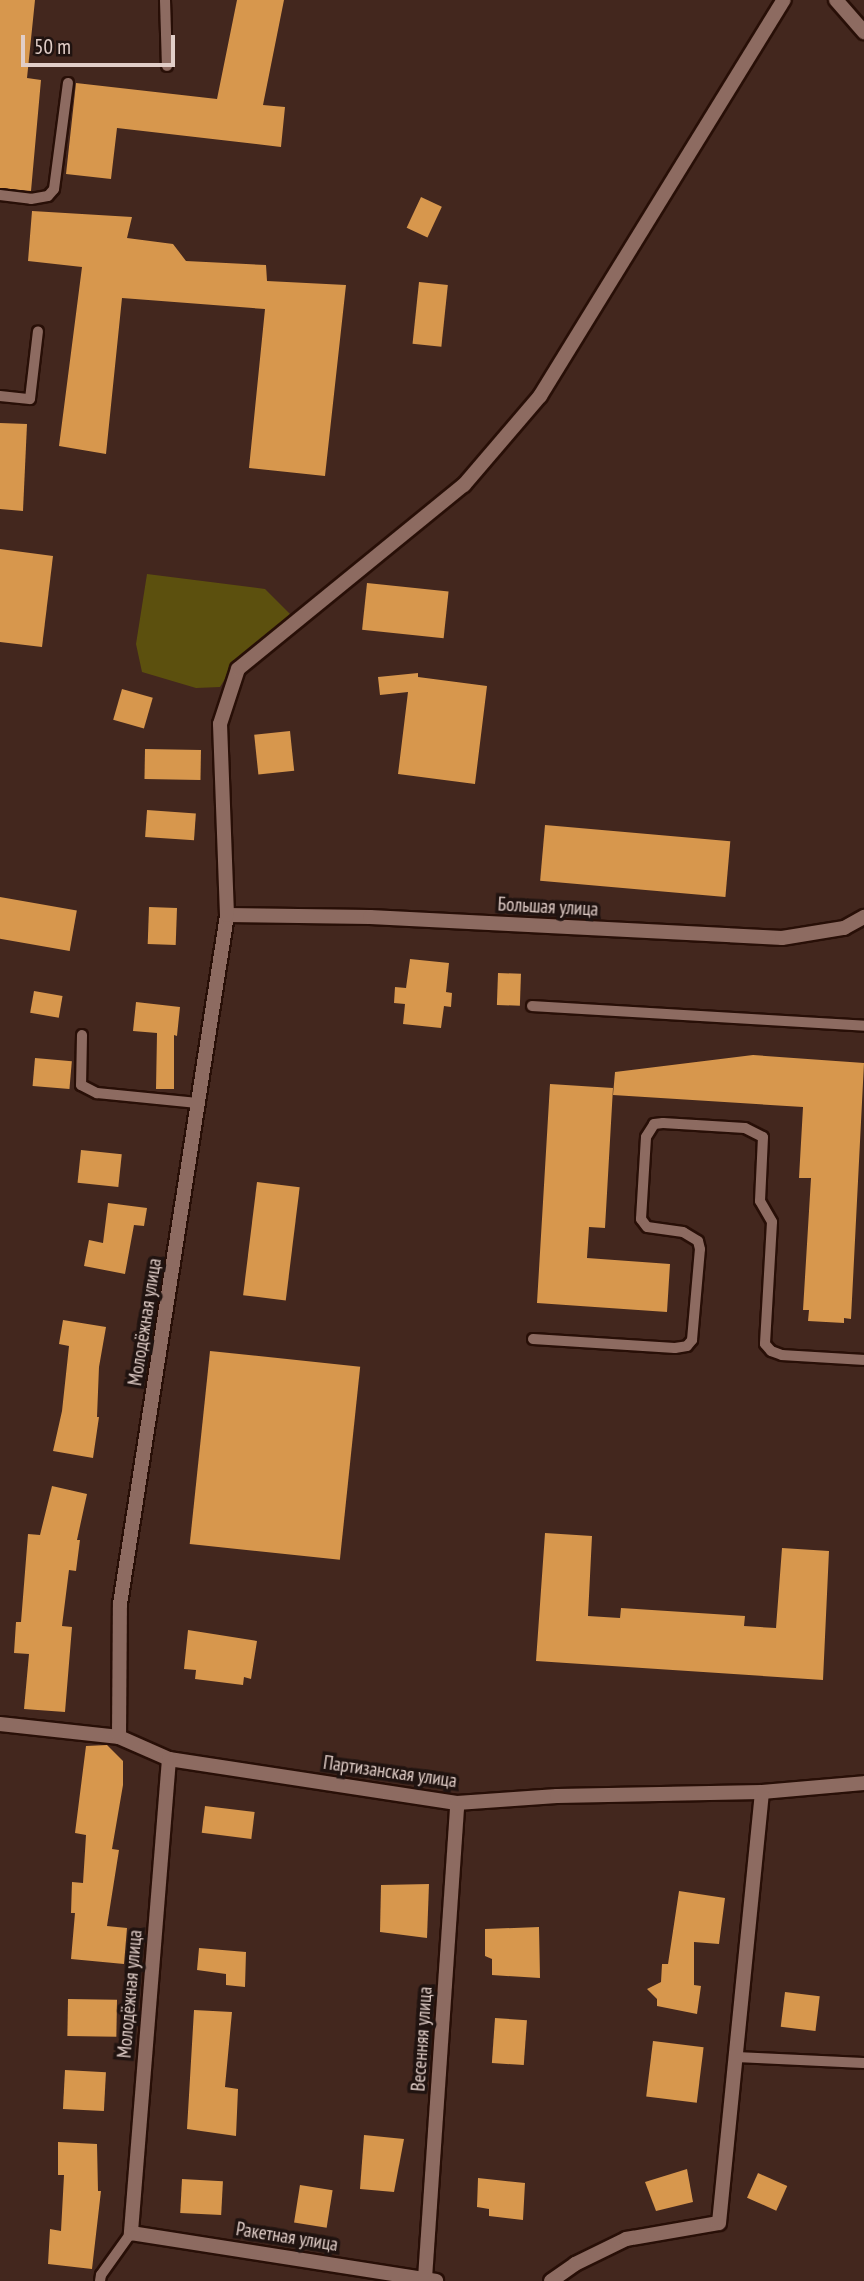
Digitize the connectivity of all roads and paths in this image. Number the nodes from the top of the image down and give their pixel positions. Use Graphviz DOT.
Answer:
graph roads {
  1 [pos="165,0"];
  2 [pos="784,0"];
  3 [pos="836,0"];
  4 [pos="864,32"];
  5 [pos="167,66"];
  6 [pos="68,83"];
  7 [pos="0,195"];
  8 [pos="38,331"];
  9 [pos="0,396"];
  10 [pos="227,915"];
  11 [pos="864,917"];
  12 [pos="532,1006"];
  13 [pos="864,1026"];
  14 [pos="82,1035"];
  15 [pos="198,1103"];
  16 [pos="533,1339"];
  17 [pos="864,1360"];
  18 [pos="0,1724"];
  19 [pos="120,1737"];
  20 [pos="169,1759"];
  21 [pos="864,1783"];
  22 [pos="762,1792"];
  23 [pos="457,1802"];
  24 [pos="736,2057"];
  25 [pos="864,2063"];
  26 [pos="131,2233"];
  27 [pos="430,2280"];
  28 [pos="100,2281"];
  29 [pos="551,2281"];
  1 -- 5 [label="lane"];
  2 -- 10 [label="street, Молодёжная улица"];
  3 -- 4 [label="street"];
  6 -- 7 [label="lane"];
  8 -- 9 [label="lane"];
  10 -- 11 [label="street, Большая улица"];
  10 -- 15 [label="street, Молодёжная улица"];
  12 -- 13 [label="lane"];
  14 -- 15 [label="lane"];
  15 -- 19 [label="street, Молодёжная улица"];
  16 -- 17 [label="lane"];
  18 -- 19 [label="street, Партизанская улица"];
  19 -- 20 [label="street, Партизанская улица"];
  20 -- 23 [label="street, Партизанская улица"];
  20 -- 26 [label="street, Молодёжная улица"];
  21 -- 22 [label="street, Партизанская улица"];
  22 -- 23 [label="street, Партизанская улица"];
  22 -- 24 [label="street"];
  23 -- 27 [label="street, Весенняя улица"];
  24 -- 25 [label="lane"];
  24 -- 29 [label="street"];
  26 -- 27 [label="street, Ракетная улица"];
  26 -- 28 [label="lane"];
}
